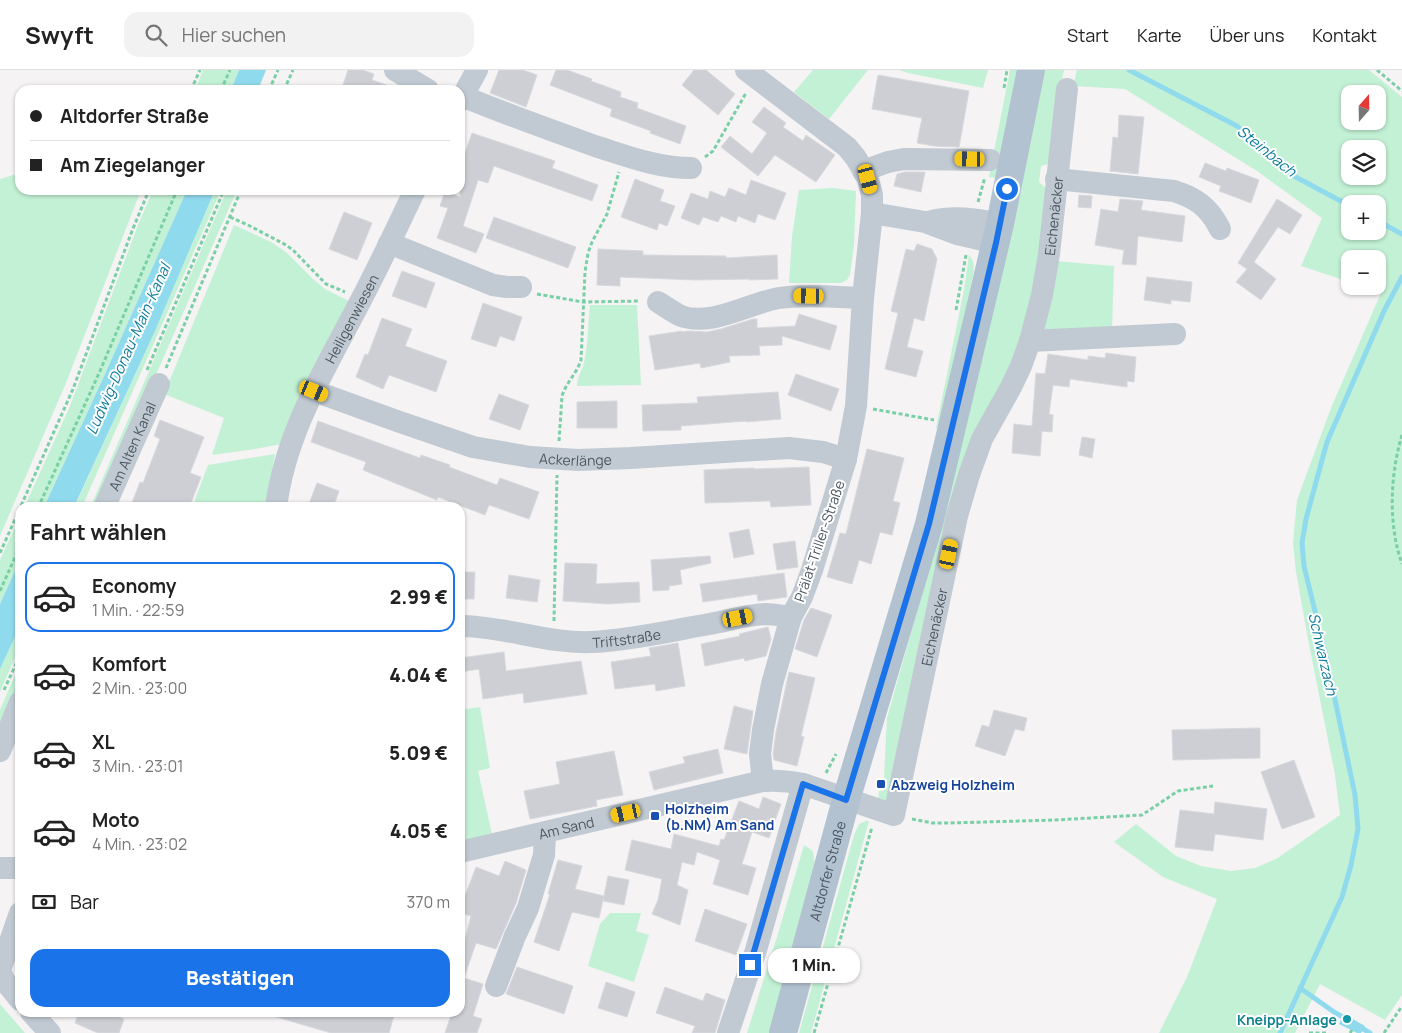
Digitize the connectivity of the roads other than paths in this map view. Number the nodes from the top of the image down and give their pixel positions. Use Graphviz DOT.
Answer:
graph roads {
  1 [pos="395,70"];
  2 [pos="476,70"];
  3 [pos="1031,70"];
  4 [pos="751,74"];
  5 [pos="420,85"];
  6 [pos="1067,89"];
  7 [pos="465,91"];
  8 [pos="465,99"];
  9 [pos="990,160"];
  10 [pos="691,168"];
  11 [pos="864,171"];
  12 [pos="1056,179"];
  13 [pos="413,195"];
  14 [pos="872,213"];
  15 [pos="1220,228"];
  16 [pos="998,234"];
  17 [pos="389,243"];
  18 [pos="521,287"];
  19 [pos="863,298"];
  20 [pos="658,302"];
  21 [pos="1175,334"];
  22 [pos="1030,341"];
  23 [pos="152,380"];
  24 [pos="314,391"];
  25 [pos="846,459"];
  26 [pos="106,502"];
  27 [pos="277,502"];
  28 [pos="792,617"];
  29 [pos="465,626"];
  30 [pos="12,696"];
  31 [pos="0,751"];
  32 [pos="763,781"];
  33 [pos="810,786"];
  34 [pos="846,800"];
  35 [pos="545,833"];
  36 [pos="465,851"];
  37 [pos="0,868"];
  38 [pos="15,868"];
  39 [pos="15,927"];
  40 [pos="496,986"];
  41 [pos="15,994"];
  42 [pos="36,1017"];
  43 [pos="50,1033"];
  44 [pos="728,1033"];
  45 [pos="783,1033"];
  1 -- 5 [label="street"];
  2 -- 7 [label="street"];
  3 -- 16 [label="main road, Altdorfer Straße"];
  4 -- 11 [label="street, Prälat-Triller-Straße"];
  6 -- 12 [label="street, Eichenäcker"];
  8 -- 10 [label="street"];
  9 -- 11 [label="street"];
  11 -- 14 [label="street, Prälat-Triller-Straße"];
  12 -- 15 [label="street"];
  12 -- 22 [label="street, Eichenäcker"];
  13 -- 17 [label="street, Heiligenwiesen"];
  14 -- 16 [label="street"];
  14 -- 19 [label="street, Prälat-Triller-Straße"];
  16 -- 34 [label="main road, Altdorfer Straße"];
  17 -- 18 [label="street"];
  17 -- 24 [label="street, Heiligenwiesen"];
  19 -- 20 [label="street"];
  19 -- 25 [label="street, Prälat-Triller-Straße"];
  21 -- 22 [label="street"];
  22 -- 34 [label="street, Eichenäcker"];
  23 -- 26 [label="street, Am Alten Kanal"];
  24 -- 25 [label="street, Ackerlänge"];
  24 -- 27 [label="street, Heiligenwiesen"];
  25 -- 28 [label="street, Prälat-Triller-Straße"];
  28 -- 29 [label="street, Triftstraße"];
  28 -- 32 [label="street, Prälat-Triller-Straße"];
  30 -- 31 [label="street"];
  32 -- 33 [label="street, Am Sand"];
  32 -- 35 [label="street, Am Sand"];
  33 -- 34 [label="street, Am Sand"];
  33 -- 44 [label="street"];
  34 -- 45 [label="main road, Altdorfer Straße"];
  35 -- 36 [label="street, Am Sand"];
  35 -- 40 [label="street"];
  37 -- 38 [label="street"];
  39 -- 41 [label="street"];
  42 -- 43 [label="street"];
}
